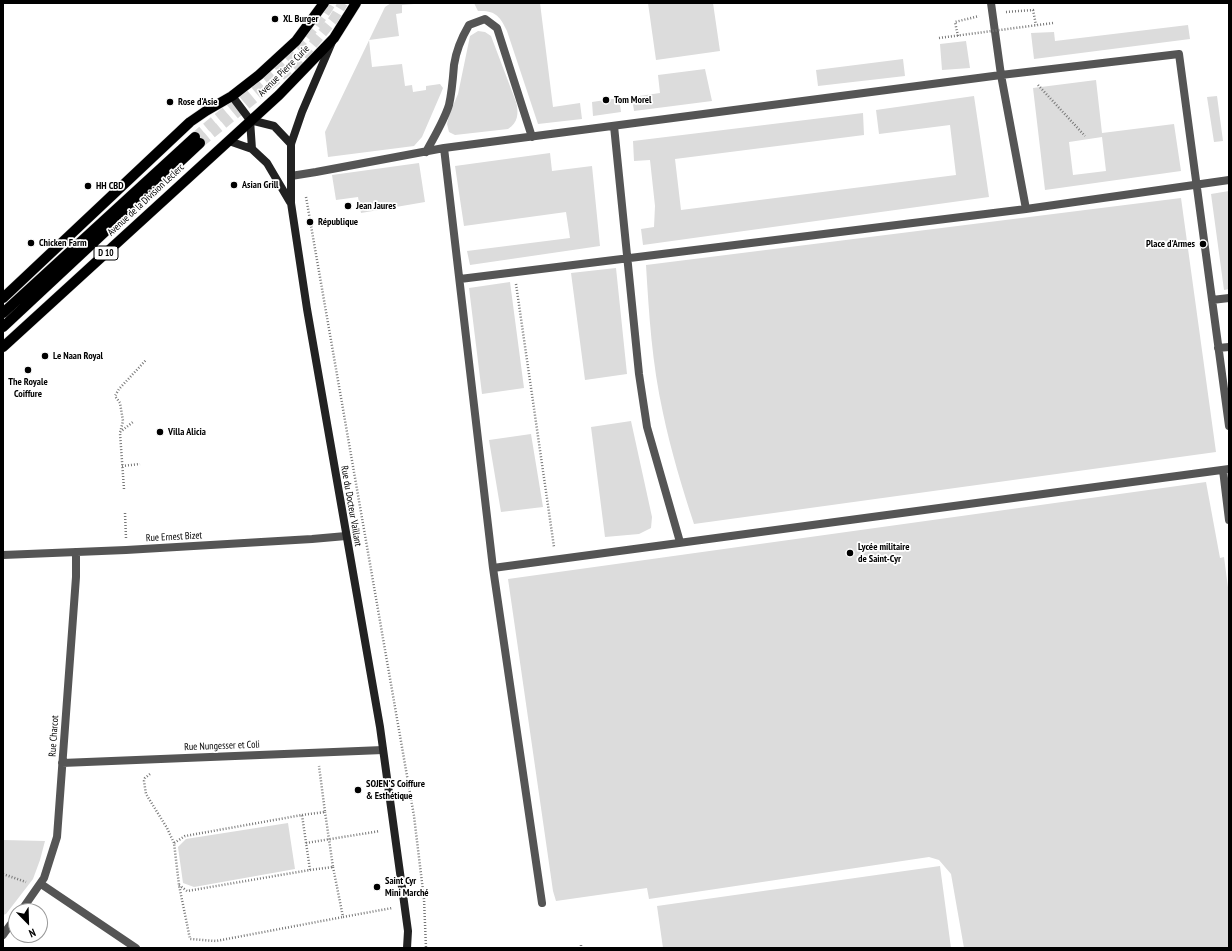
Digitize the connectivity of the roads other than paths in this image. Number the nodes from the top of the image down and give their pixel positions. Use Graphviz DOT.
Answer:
graph roads {
  1 [pos="324,3"];
  2 [pos="356,3"];
  3 [pos="991,3"];
  4 [pos="334,38"];
  5 [pos="1001,75"];
  6 [pos="232,96"];
  7 [pos="250,120"];
  8 [pos="614,126"];
  9 [pos="532,137"];
  10 [pos="229,141"];
  11 [pos="291,144"];
  12 [pos="444,148"];
  13 [pos="252,149"];
  14 [pos="426,152"];
  15 [pos="291,176"];
  16 [pos="1229,180"];
  17 [pos="1196,184"];
  18 [pos="291,203"];
  19 [pos="1026,209"];
  20 [pos="628,258"];
  21 [pos="460,279"];
  22 [pos="62,294"];
  23 [pos="38,295"];
  24 [pos="3,298"];
  25 [pos="1229,298"];
  26 [pos="1212,300"];
  27 [pos="3,313"];
  28 [pos="3,327"];
  29 [pos="3,347"];
  30 [pos="1229,347"];
  31 [pos="1218,348"];
  32 [pos="1229,426"];
  33 [pos="1226,470"];
  34 [pos="1229,520"];
  35 [pos="346,536"];
  36 [pos="680,542"];
  37 [pos="76,552"];
  38 [pos="3,555"];
  39 [pos="492,568"];
  40 [pos="383,750"];
  41 [pos="62,763"];
  42 [pos="40,885"];
  43 [pos="27,903"];
  44 [pos="542,903"];
  45 [pos="136,948"];
  46 [pos="407,948"];
  1 -- 6 [label="main road"];
  2 -- 4 [label="main road, D 10"];
  3 -- 5 [label="street"];
  4 -- 7 [label="main road, Avenue Pierre Curie / D 10"];
  4 -- 11 [label="main road, D 10"];
  5 -- 8 [label="street"];
  5 -- 17 [label="street"];
  5 -- 19 [label="street"];
  6 -- 7 [label="main road"];
  6 -- 24 [label="main road"];
  7 -- 10 [label="main road, Avenue de la Division Leclerc / D 10"];
  7 -- 11 [label="main road"];
  7 -- 13 [label="main road"];
  8 -- 9 [label="street"];
  8 -- 20 [label="street"];
  9 -- 12 [label="street"];
  9 -- 14 [label="street"];
  10 -- 13 [label="main road"];
  10 -- 22 [label="main road, Avenue de la Division Leclerc / D 10"];
  11 -- 15 [label="main road, Rue du Docteur Vaillant"];
  12 -- 14 [label="street"];
  12 -- 21 [label="street"];
  13 -- 18 [label="main road"];
  14 -- 15 [label="street"];
  15 -- 18 [label="main road, Rue du Docteur Vaillant"];
  16 -- 17 [label="street"];
  17 -- 19 [label="street"];
  17 -- 26 [label="street"];
  18 -- 35 [label="main road, Rue du Docteur Vaillant"];
  19 -- 20 [label="street"];
  20 -- 21 [label="street"];
  20 -- 36 [label="street"];
  21 -- 39 [label="street"];
  22 -- 23 [label="main road"];
  22 -- 29 [label="main road, Avenue de la Division Leclerc / D 10"];
  23 -- 27 [label="main road, Avenue de la Division Leclerc / D 10"];
  23 -- 28 [label="main road, Avenue de la Division Leclerc / D 10"];
  25 -- 26 [label="street"];
  26 -- 31 [label="street"];
  30 -- 31 [label="street"];
  31 -- 32 [label="street"];
  33 -- 34 [label="street"];
  33 -- 36 [label="street"];
  35 -- 37 [label="street, Rue Ernest Bizet"];
  35 -- 40 [label="main road, Rue du Docteur Vaillant"];
  36 -- 39 [label="street"];
  37 -- 38 [label="street, Rue Ernest Bizet"];
  37 -- 41 [label="street, Rue Charcot"];
  39 -- 44 [label="street"];
  40 -- 41 [label="street, Rue Nungesser et Coli"];
  40 -- 46 [label="main road, Rue du Docteur Vaillant"];
  41 -- 42 [label="street, Rue Charcot"];
  42 -- 43 [label="street, Rue Charcot"];
  42 -- 45 [label="street"];
}
